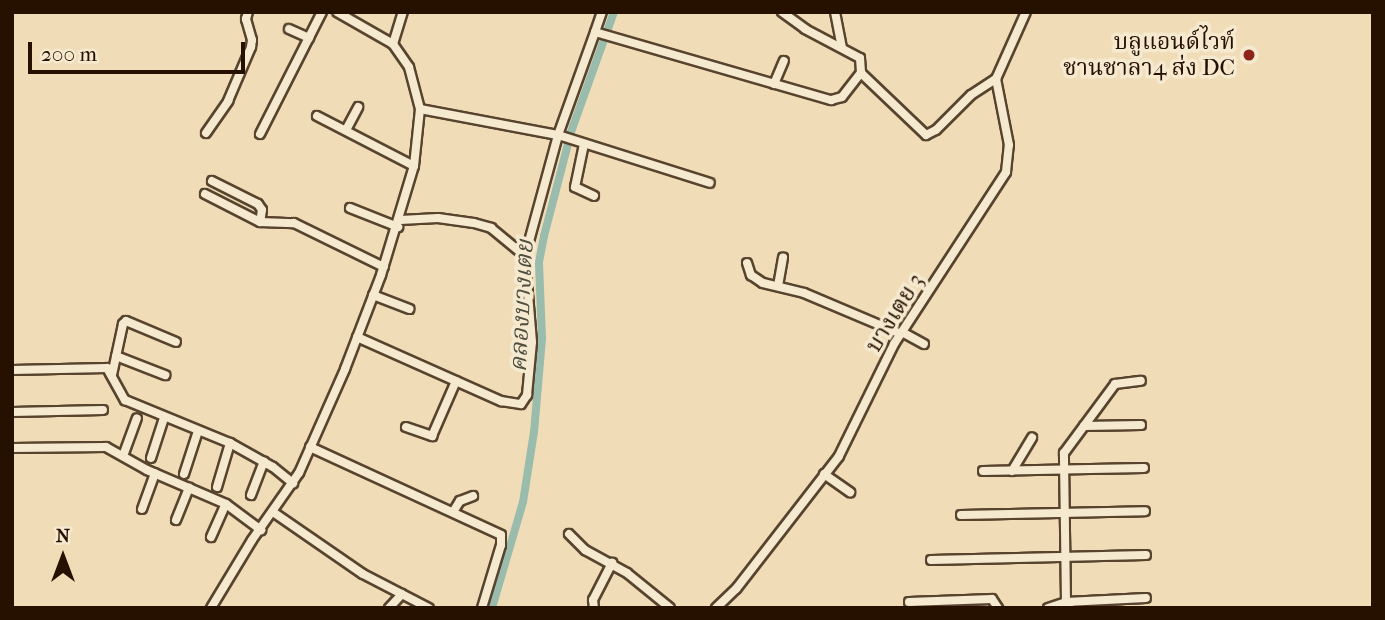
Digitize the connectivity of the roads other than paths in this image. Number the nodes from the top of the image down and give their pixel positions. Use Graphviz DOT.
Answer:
graph roads {
  1 [pos="248,12"];
  2 [pos="322,12"];
  3 [pos="337,12"];
  4 [pos="402,12"];
  5 [pos="602,12"];
  6 [pos="782,12"];
  7 [pos="835,12"];
  8 [pos="1026,12"];
  9 [pos="289,29"];
  10 [pos="598,33"];
  11 [pos="309,38"];
  12 [pos="393,44"];
  13 [pos="842,47"];
  14 [pos="784,61"];
  15 [pos="861,73"];
  16 [pos="996,79"];
  17 [pos="774,84"];
  18 [pos="358,107"];
  19 [pos="420,109"];
  20 [pos="317,116"];
  21 [pos="346,131"];
  22 [pos="206,133"];
  23 [pos="260,134"];
  24 [pos="565,137"];
  25 [pos="584,144"];
  26 [pos="414,166"];
  27 [pos="212,181"];
  28 [pos="710,183"];
  29 [pos="205,194"];
  30 [pos="594,196"];
  31 [pos="350,208"];
  32 [pos="260,222"];
  33 [pos="399,223"];
  34 [pos="525,256"];
  35 [pos="783,257"];
  36 [pos="747,263"];
  37 [pos="384,267"];
  38 [pos="778,286"];
  39 [pos="373,295"];
  40 [pos="409,309"];
  41 [pos="902,333"];
  42 [pos="357,337"];
  43 [pos="176,342"];
  44 [pos="924,344"];
  45 [pos="116,356"];
  46 [pos="12,370"];
  47 [pos="112,375"];
  48 [pos="165,375"];
  49 [pos="456,381"];
  50 [pos="1140,381"];
  51 [pos="103,410"];
  52 [pos="12,412"];
  53 [pos="137,418"];
  54 [pos="164,418"];
  55 [pos="1141,425"];
  56 [pos="1084,426"];
  57 [pos="407,427"];
  58 [pos="198,431"];
  59 [pos="1032,438"];
  60 [pos="230,443"];
  61 [pos="310,447"];
  62 [pos="12,448"];
  63 [pos="124,456"];
  64 [pos="151,458"];
  65 [pos="264,461"];
  66 [pos="1144,468"];
  67 [pos="1064,469"];
  68 [pos="983,471"];
  69 [pos="1012,471"];
  70 [pos="155,473"];
  71 [pos="184,474"];
  72 [pos="824,474"];
  73 [pos="293,483"];
  74 [pos="217,487"];
  75 [pos="189,488"];
  76 [pos="850,492"];
  77 [pos="251,495"];
  78 [pos="473,496"];
  79 [pos="226,504"];
  80 [pos="142,509"];
  81 [pos="1145,511"];
  82 [pos="273,512"];
  83 [pos="453,512"];
  84 [pos="1064,513"];
  85 [pos="961,514"];
  86 [pos="176,520"];
  87 [pos="261,530"];
  88 [pos="569,534"];
  89 [pos="211,537"];
  90 [pos="1146,555"];
  91 [pos="1064,557"];
  92 [pos="932,560"];
  93 [pos="612,563"];
  94 [pos="402,594"];
  95 [pos="1146,598"];
  96 [pos="909,602"];
  97 [pos="1068,605"];
  98 [pos="211,608"];
  99 [pos="389,608"];
  100 [pos="429,608"];
  101 [pos="482,608"];
  102 [pos="594,608"];
  103 [pos="670,608"];
  104 [pos="716,608"];
  105 [pos="998,608"];
  106 [pos="1048,608"];
  1 -- 22 [label="street"];
  2 -- 11 [label="street"];
  3 -- 12 [label="street"];
  4 -- 12 [label="street"];
  5 -- 10 [label="street"];
  6 -- 13 [label="street"];
  7 -- 13 [label="street"];
  8 -- 16 [label="street"];
  9 -- 11 [label="street"];
  10 -- 17 [label="street"];
  10 -- 24 [label="street"];
  11 -- 23 [label="street"];
  12 -- 19 [label="street"];
  13 -- 15 [label="street"];
  14 -- 17 [label="street"];
  15 -- 16 [label="street"];
  15 -- 17 [label="street"];
  16 -- 41 [label="street, บางเตย 3"];
  18 -- 21 [label="street"];
  19 -- 24 [label="street"];
  19 -- 26 [label="street"];
  20 -- 21 [label="street"];
  21 -- 26 [label="street"];
  24 -- 25 [label="street"];
  24 -- 34 [label="street"];
  25 -- 28 [label="street"];
  25 -- 30 [label="street"];
  26 -- 33 [label="street"];
  27 -- 32 [label="street"];
  29 -- 32 [label="street"];
  31 -- 33 [label="street"];
  32 -- 37 [label="street"];
  33 -- 34 [label="street"];
  33 -- 37 [label="street"];
  34 -- 49 [label="street"];
  35 -- 38 [label="street"];
  36 -- 38 [label="street"];
  37 -- 39 [label="street"];
  38 -- 41 [label="street"];
  39 -- 40 [label="street"];
  39 -- 42 [label="street"];
  41 -- 44 [label="street"];
  41 -- 72 [label="street, บางเตย 3"];
  42 -- 49 [label="street"];
  42 -- 61 [label="street"];
  43 -- 45 [label="street"];
  45 -- 47 [label="street"];
  45 -- 48 [label="street"];
  46 -- 47 [label="street"];
  47 -- 54 [label="street"];
  49 -- 57 [label="street"];
  50 -- 56 [label="street"];
  51 -- 52 [label="street"];
  53 -- 63 [label="street"];
  54 -- 58 [label="street"];
  54 -- 64 [label="street"];
  55 -- 56 [label="street"];
  56 -- 67 [label="street"];
  58 -- 60 [label="street"];
  58 -- 71 [label="street"];
  59 -- 69 [label="street"];
  60 -- 65 [label="street"];
  60 -- 74 [label="street"];
  61 -- 73 [label="street"];
  61 -- 83 [label="street"];
  62 -- 63 [label="street"];
  63 -- 70 [label="street"];
  65 -- 73 [label="street"];
  65 -- 77 [label="street"];
  66 -- 67 [label="street"];
  67 -- 69 [label="street"];
  67 -- 84 [label="street"];
  68 -- 69 [label="street"];
  70 -- 75 [label="street"];
  70 -- 80 [label="street"];
  72 -- 76 [label="street"];
  72 -- 104 [label="street, บางเตย 3"];
  73 -- 82 [label="street"];
  75 -- 79 [label="street"];
  75 -- 86 [label="street"];
  78 -- 83 [label="street"];
  79 -- 87 [label="street"];
  79 -- 89 [label="street"];
  81 -- 84 [label="street"];
  82 -- 87 [label="street"];
  82 -- 94 [label="street"];
  83 -- 101 [label="street"];
  84 -- 85 [label="street"];
  84 -- 91 [label="street"];
  87 -- 98 [label="street"];
  88 -- 93 [label="street"];
  90 -- 91 [label="street"];
  91 -- 92 [label="street"];
  91 -- 97 [label="street"];
  93 -- 102 [label="street"];
  93 -- 103 [label="street"];
  94 -- 99 [label="street"];
  94 -- 100 [label="street"];
  95 -- 97 [label="street"];
  96 -- 105 [label="street"];
  97 -- 106 [label="street"];
}
